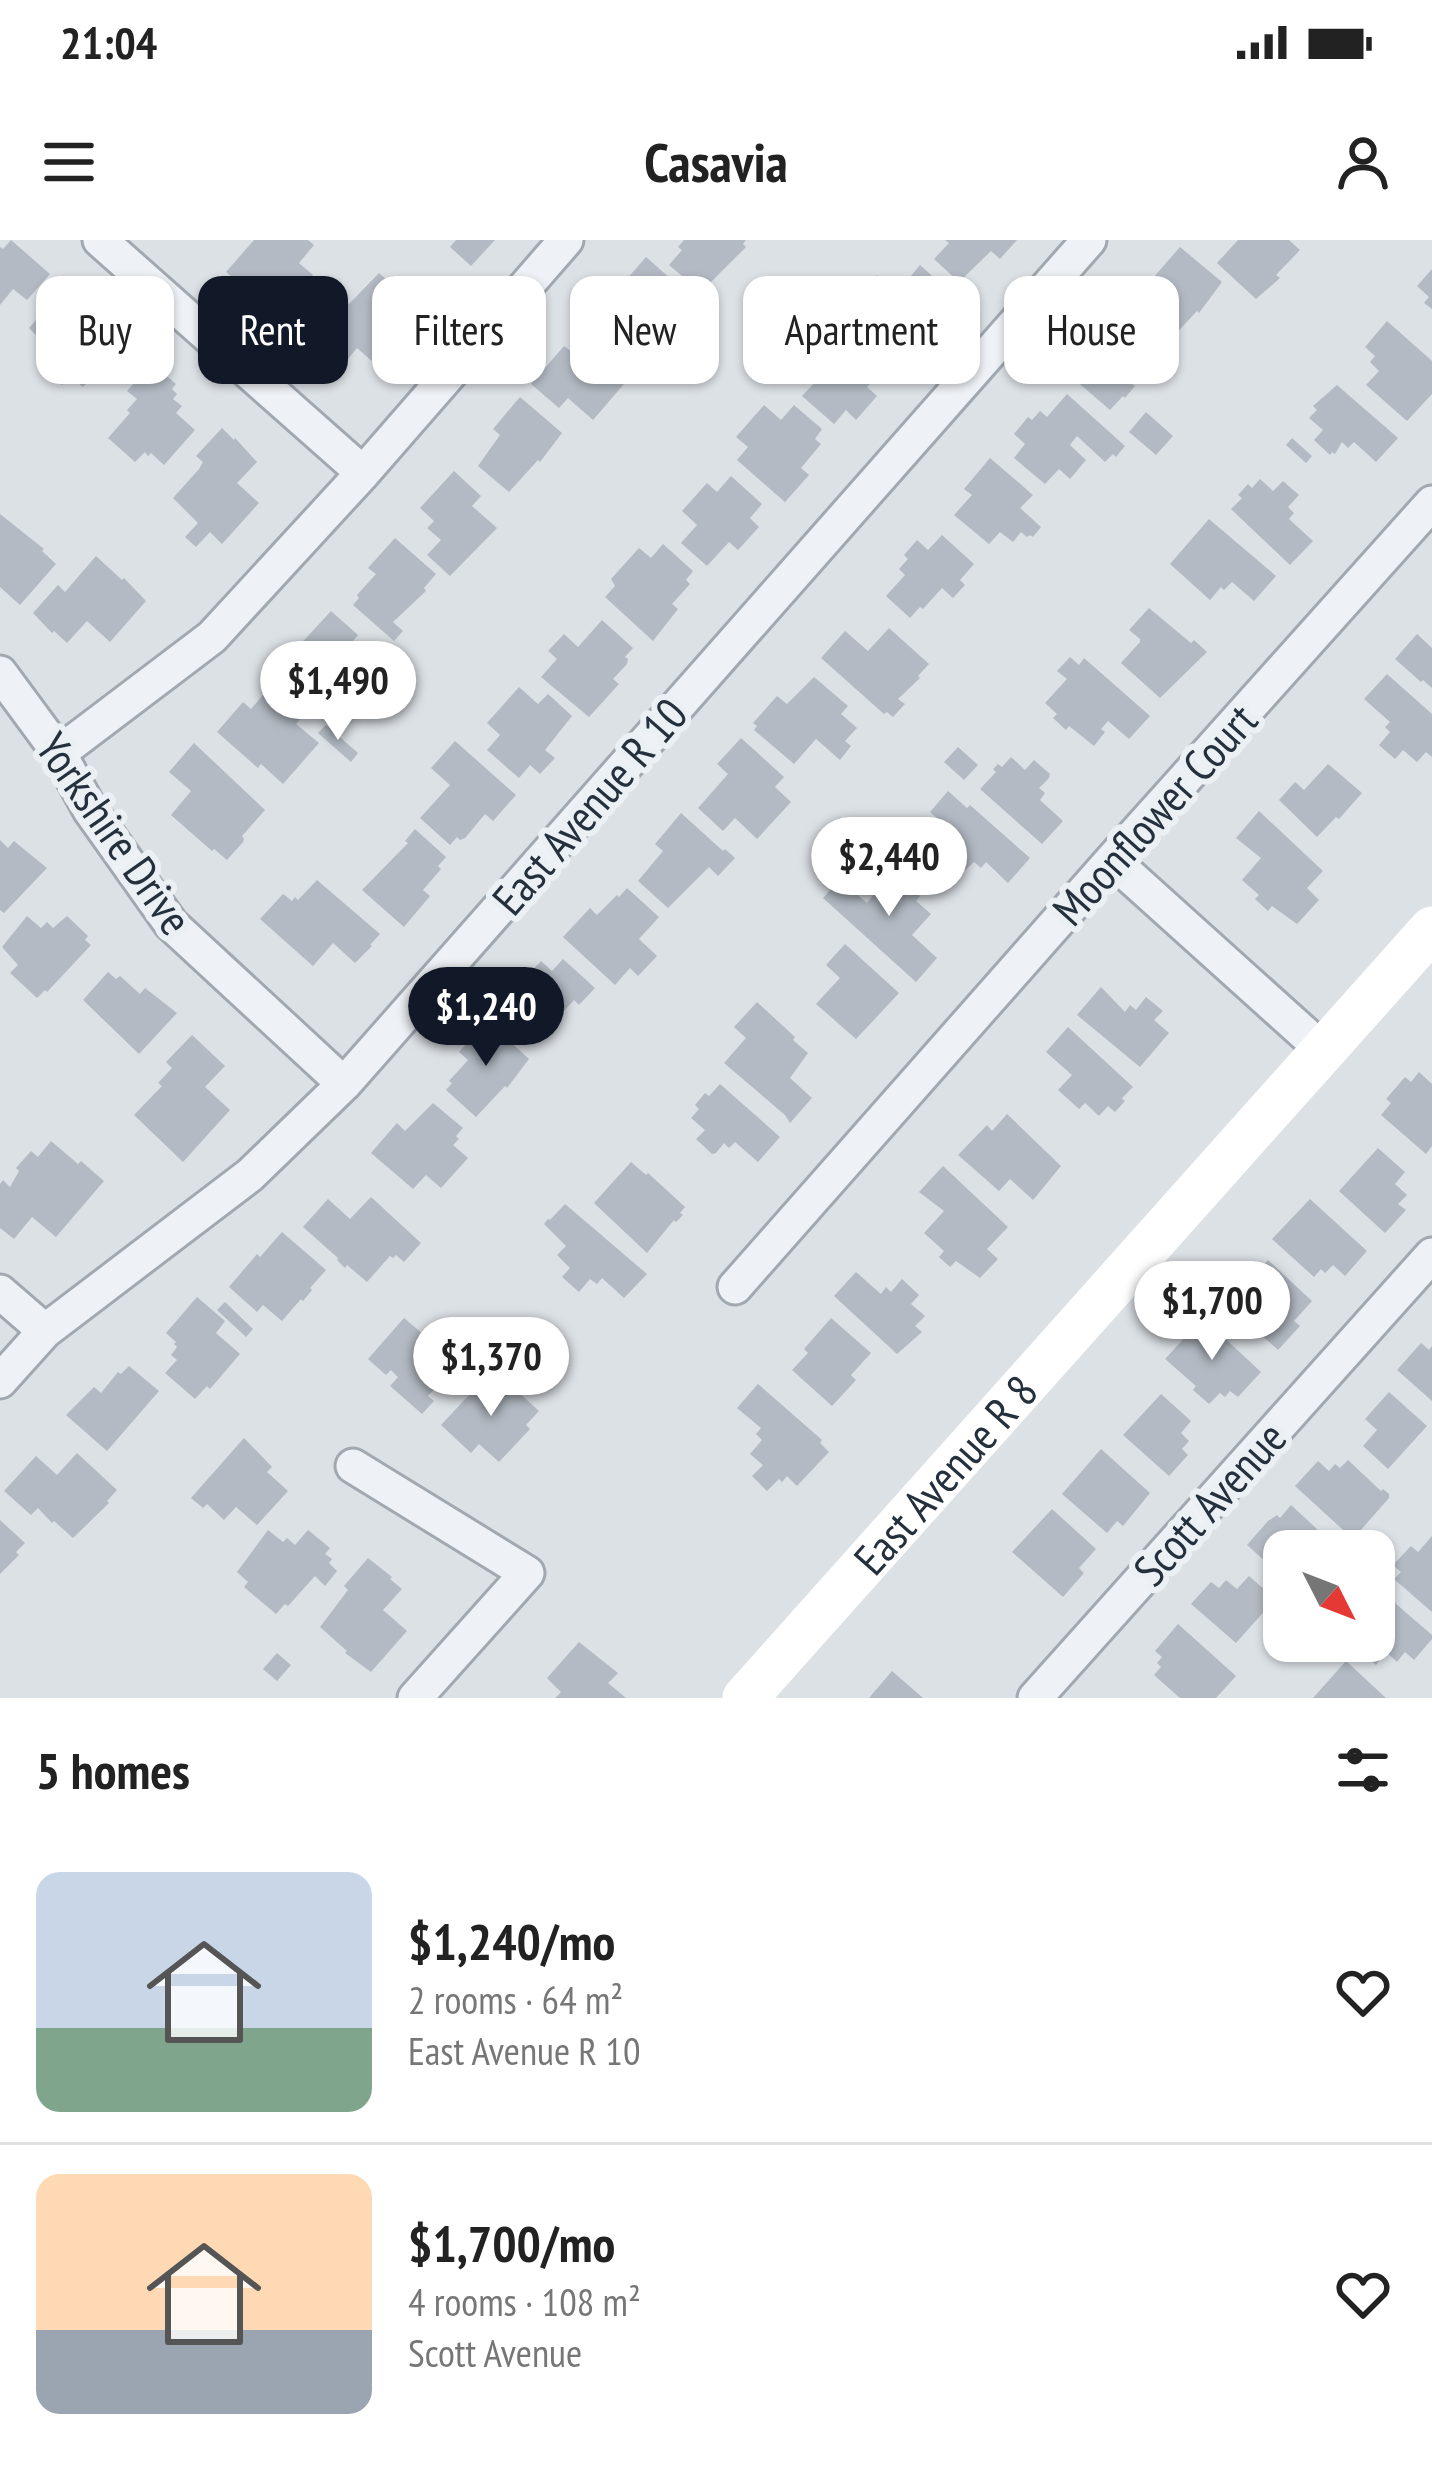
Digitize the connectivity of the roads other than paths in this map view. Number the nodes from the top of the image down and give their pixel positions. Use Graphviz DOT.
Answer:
graph roads {
  1 [pos="100,240"];
  2 [pos="566,240"];
  3 [pos="1089,240"];
  4 [pos="363,473"];
  5 [pos="1432,503"];
  6 [pos="0,673"];
  7 [pos="59,753"];
  8 [pos="1112,860"];
  9 [pos="1432,929"];
  10 [pos="1324,1051"];
  11 [pos="344,1084"];
  12 [pos="1432,1255"];
  13 [pos="734,1287"];
  14 [pos="0,1292"];
  15 [pos="45,1330"];
  16 [pos="0,1381"];
  17 [pos="353,1466"];
  18 [pos="415,1698"];
  19 [pos="746,1698"];
  20 [pos="1035,1698"];
  1 -- 4 [label="street"];
  2 -- 4 [label="street"];
  3 -- 11 [label="street, East Avenue R 10"];
  4 -- 7 [label="street"];
  5 -- 8 [label="street, Moonflower Court"];
  6 -- 7 [label="street, Yorkshire Drive"];
  7 -- 11 [label="street, Yorkshire Drive"];
  8 -- 10 [label="street"];
  8 -- 13 [label="street, Moonflower Court"];
  9 -- 10 [label="street, East Avenue R 8"];
  10 -- 19 [label="street, East Avenue R 8"];
  11 -- 15 [label="street, East Avenue R 10"];
  12 -- 20 [label="street, Scott Avenue"];
  14 -- 15 [label="street"];
  15 -- 16 [label="street, East Avenue R 10"];
  17 -- 18 [label="street"];
}
